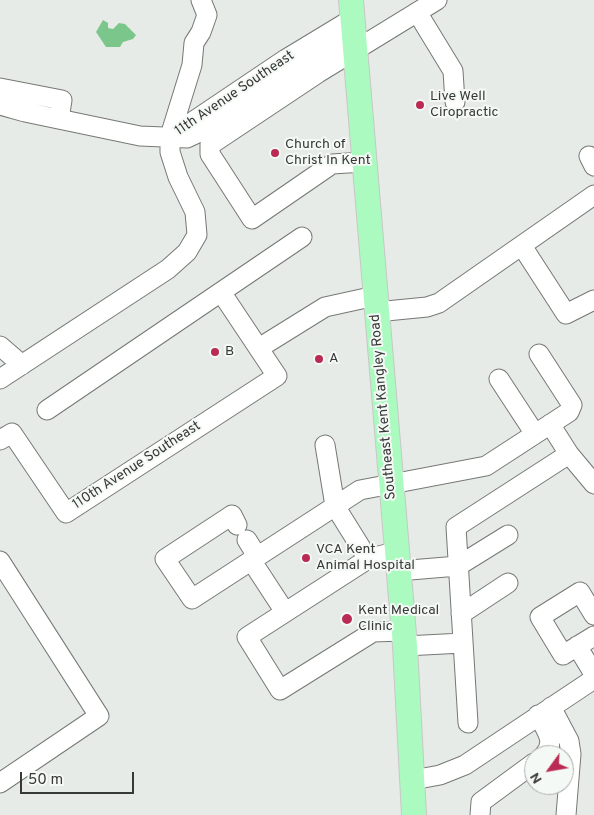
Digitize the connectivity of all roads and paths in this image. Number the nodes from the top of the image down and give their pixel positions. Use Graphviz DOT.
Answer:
graph roads {
  1 [pos="201,0"];
  2 [pos="437,0"];
  3 [pos="417,12"];
  4 [pos="353,27"];
  5 [pos="0,88"];
  6 [pos="454,102"];
  7 [pos="0,105"];
  8 [pos="59,119"];
  9 [pos="170,136"];
  10 [pos="364,162"];
  11 [pos="594,195"];
  12 [pos="302,237"];
  13 [pos="522,246"];
  14 [pos="221,292"];
  15 [pos="594,300"];
  16 [pos="376,304"];
  17 [pos="0,346"];
  18 [pos="259,348"];
  19 [pos="539,354"];
  20 [pos="22,365"];
  21 [pos="0,379"];
  22 [pos="499,379"];
  23 [pos="47,410"];
  24 [pos="543,429"];
  25 [pos="0,440"];
  26 [pos="325,446"];
  27 [pos="568,454"];
  28 [pos="391,483"];
  29 [pos="594,484"];
  30 [pos="335,506"];
  31 [pos="508,535"];
  32 [pos="254,558"];
  33 [pos="368,558"];
  34 [pos="0,561"];
  35 [pos="398,561"];
  36 [pos="458,566"];
  37 [pos="508,583"];
  38 [pos="285,612"];
  39 [pos="461,614"];
  40 [pos="594,615"];
  41 [pos="594,636"];
  42 [pos="404,638"];
  43 [pos="463,643"];
  44 [pos="577,646"];
  45 [pos="594,674"];
  46 [pos="594,679"];
  47 [pos="544,711"];
  48 [pos="468,723"];
  49 [pos="550,745"];
  50 [pos="570,745"];
  51 [pos="524,778"];
  52 [pos="413,780"];
  53 [pos="0,783"];
  54 [pos="566,795"];
  55 [pos="414,815"];
  56 [pos="480,815"];
  57 [pos="566,815"];
  1 -- 9 [label="street"];
  2 -- 3 [label="street"];
  3 -- 4 [label="street"];
  3 -- 6 [label="street"];
  4 -- 9 [label="street, 11th Avenue Southeast"];
  4 -- 10 [label="main road, Southeast Kent Kangley Road"];
  4 -- 10 [label="street"];
  5 -- 8 [label="street"];
  7 -- 8 [label="street"];
  8 -- 9 [label="street"];
  9 -- 20 [label="street"];
  10 -- 16 [label="main road, Southeast Kent Kangley Road"];
  11 -- 13 [label="street"];
  12 -- 14 [label="street"];
  13 -- 15 [label="street"];
  13 -- 16 [label="street"];
  14 -- 18 [label="street"];
  14 -- 23 [label="street"];
  16 -- 18 [label="street"];
  16 -- 28 [label="main road, Southeast Kent Kangley Road"];
  17 -- 20 [label="street"];
  18 -- 25 [label="street, 110th Avenue Southeast"];
  19 -- 24 [label="street"];
  20 -- 21 [label="street"];
  22 -- 24 [label="street"];
  24 -- 27 [label="street"];
  24 -- 28 [label="street"];
  26 -- 30 [label="street"];
  27 -- 29 [label="street"];
  27 -- 36 [label="street"];
  28 -- 30 [label="street"];
  28 -- 35 [label="main road, Southeast Kent Kangley Road"];
  30 -- 32 [label="street"];
  30 -- 33 [label="street"];
  31 -- 36 [label="street"];
  32 -- 32 [label="street"];
  32 -- 38 [label="street"];
  33 -- 35 [label="street"];
  33 -- 38 [label="street"];
  34 -- 53 [label="street"];
  35 -- 36 [label="street"];
  35 -- 42 [label="main road, Southeast Kent Kangley Road"];
  36 -- 39 [label="street"];
  37 -- 39 [label="street"];
  38 -- 42 [label="street"];
  39 -- 43 [label="street"];
  40 -- 44 [label="street"];
  41 -- 44 [label="street"];
  42 -- 43 [label="street"];
  42 -- 52 [label="main road, Southeast Kent Kangley Road"];
  43 -- 48 [label="street"];
  44 -- 45 [label="street"];
  46 -- 47 [label="street"];
  47 -- 49 [label="street"];
  47 -- 50 [label="street"];
  47 -- 52 [label="street"];
  51 -- 56 [label="street"];
  52 -- 55 [label="main road, Southeast Kent Kangley Road"];
  54 -- 57 [label="street"];
}
